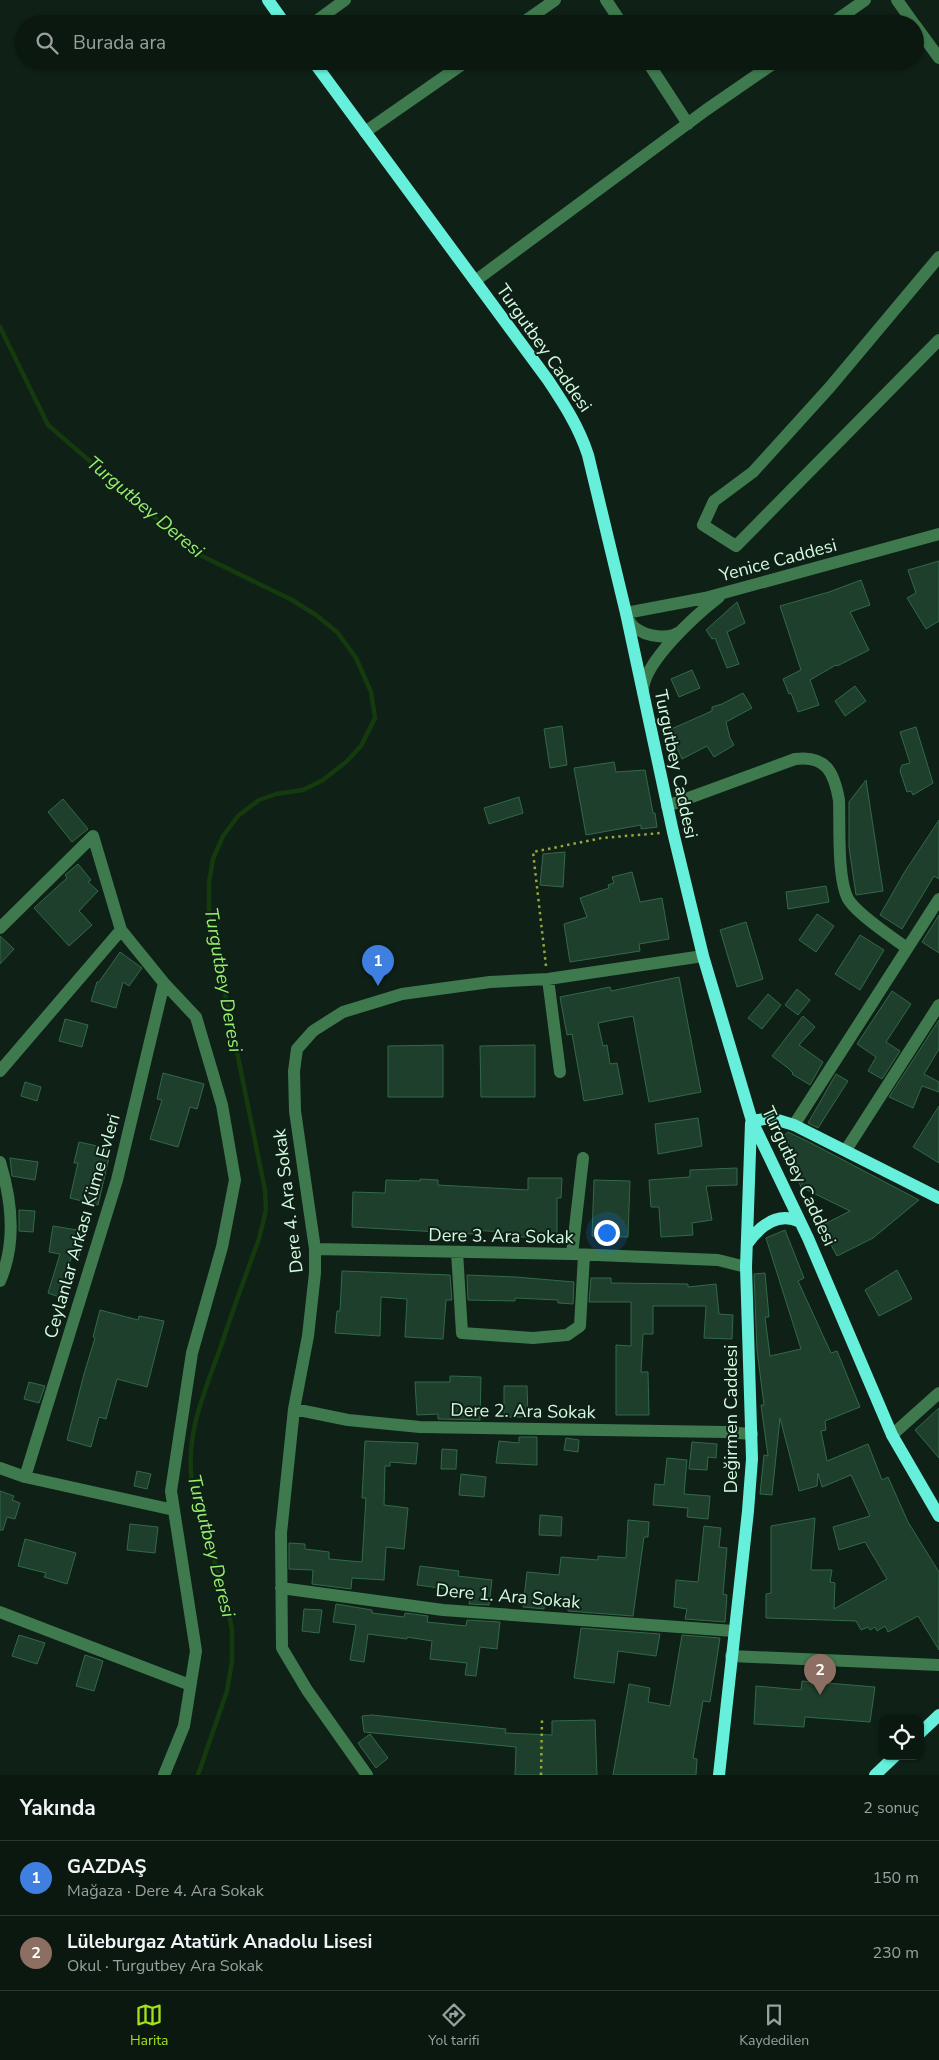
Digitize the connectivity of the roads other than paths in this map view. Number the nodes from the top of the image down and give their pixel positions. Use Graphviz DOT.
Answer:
graph roads {
  1 [pos="268,0"];
  2 [pos="345,0"];
  3 [pos="555,0"];
  4 [pos="606,0"];
  5 [pos="865,0"];
  6 [pos="897,0"];
  7 [pos="279,15"];
  8 [pos="324,15"];
  9 [pos="534,15"];
  10 [pos="616,15"];
  11 [pos="844,15"];
  12 [pos="908,15"];
  13 [pos="924,37"];
  14 [pos="939,58"];
  15 [pos="320,70"];
  16 [pos="454,70"];
  17 [pos="652,70"];
  18 [pos="764,70"];
  19 [pos="688,124"];
  20 [pos="365,132"];
  21 [pos="939,257"];
  22 [pos="475,280"];
  23 [pos="939,340"];
  24 [pos="939,534"];
  25 [pos="725,593"];
  26 [pos="626,613"];
  27 [pos="681,630"];
  28 [pos="644,696"];
  29 [pos="667,806"];
  30 [pos="939,899"];
  31 [pos="0,928"];
  32 [pos="121,930"];
  33 [pos="908,948"];
  34 [pos="703,956"];
  35 [pos="548,979"];
  36 [pos="164,983"];
  37 [pos="939,1005"];
  38 [pos="0,1071"];
  39 [pos="560,1072"];
  40 [pos="752,1121"];
  41 [pos="794,1125"];
  42 [pos="846,1150"];
  43 [pos="583,1158"];
  44 [pos="0,1162"];
  45 [pos="939,1198"];
  46 [pos="800,1222"];
  47 [pos="747,1244"];
  48 [pos="315,1249"];
  49 [pos="457,1252"];
  50 [pos="578,1255"];
  51 [pos="746,1267"];
  52 [pos="0,1281"];
  53 [pos="939,1393"];
  54 [pos="294,1409"];
  55 [pos="752,1434"];
  56 [pos="892,1435"];
  57 [pos="0,1468"];
  58 [pos="25,1476"];
  59 [pos="174,1510"];
  60 [pos="939,1516"];
  61 [pos="281,1588"];
  62 [pos="0,1612"];
  63 [pos="734,1631"];
  64 [pos="731,1656"];
  65 [pos="939,1665"];
  66 [pos="190,1685"];
  67 [pos="939,1715"];
  68 [pos="924,1729"];
  69 [pos="891,1760"];
  70 [pos="164,1775"];
  71 [pos="367,1775"];
  72 [pos="719,1775"];
  73 [pos="875,1775"];
  1 -- 7 [label="main road"];
  2 -- 8 [label="street"];
  3 -- 9 [label="street"];
  4 -- 10 [label="street"];
  5 -- 11 [label="street"];
  6 -- 12 [label="street"];
  13 -- 14 [label="street"];
  15 -- 20 [label="main road, Turgutbey Caddesi"];
  16 -- 20 [label="street"];
  17 -- 19 [label="street"];
  18 -- 19 [label="street"];
  19 -- 22 [label="street"];
  20 -- 22 [label="main road, Turgutbey Caddesi"];
  21 -- 23 [label="street"];
  22 -- 26 [label="main road, Turgutbey Caddesi"];
  24 -- 25 [label="street, Yenice Caddesi"];
  25 -- 26 [label="street, Yenice Caddesi"];
  25 -- 27 [label="street"];
  26 -- 27 [label="street"];
  26 -- 28 [label="main road, Turgutbey Caddesi"];
  27 -- 28 [label="street"];
  28 -- 29 [label="main road, Turgutbey Caddesi"];
  29 -- 33 [label="street"];
  29 -- 34 [label="main road, Turgutbey Caddesi"];
  30 -- 33 [label="street"];
  31 -- 32 [label="street"];
  32 -- 36 [label="street"];
  32 -- 38 [label="street"];
  33 -- 41 [label="street"];
  34 -- 35 [label="street, Dere 4. Ara Sokak"];
  34 -- 40 [label="main road, Turgutbey Caddesi"];
  35 -- 39 [label="street"];
  35 -- 48 [label="street, Dere 4. Ara Sokak"];
  36 -- 58 [label="street, Ceylanlar Arkası Küme Evleri"];
  36 -- 59 [label="street"];
  37 -- 42 [label="street"];
  40 -- 41 [label="main road"];
  40 -- 46 [label="main road, Turgutbey Caddesi"];
  40 -- 47 [label="main road, Değirmen Caddesi"];
  41 -- 42 [label="main road"];
  42 -- 45 [label="main road"];
  43 -- 50 [label="street"];
  44 -- 52 [label="street"];
  46 -- 47 [label="main road"];
  46 -- 56 [label="main road, Turgutbey Caddesi"];
  47 -- 51 [label="main road, Değirmen Caddesi"];
  48 -- 49 [label="street, Dere 3. Ara Sokak"];
  48 -- 54 [label="street, Dere 4. Ara Sokak"];
  49 -- 50 [label="street, Dere 3. Ara Sokak"];
  49 -- 50 [label="street"];
  50 -- 51 [label="street, Dere 3. Ara Sokak"];
  51 -- 55 [label="main road, Değirmen Caddesi"];
  53 -- 56 [label="street"];
  54 -- 55 [label="street, Dere 2. Ara Sokak"];
  54 -- 61 [label="street, Dere 4. Ara Sokak"];
  55 -- 63 [label="main road, Değirmen Caddesi"];
  56 -- 60 [label="main road, Turgutbey Caddesi"];
  57 -- 58 [label="street"];
  58 -- 59 [label="street"];
  59 -- 66 [label="street"];
  61 -- 63 [label="street, Dere 1. Ara Sokak"];
  61 -- 71 [label="street, Dere 4. Ara Sokak"];
  62 -- 66 [label="street"];
  63 -- 64 [label="main road, Değirmen Caddesi"];
  64 -- 65 [label="street"];
  64 -- 72 [label="main road, Değirmen Caddesi"];
  66 -- 70 [label="street"];
  67 -- 68 [label="main road"];
  69 -- 73 [label="main road"];
}
